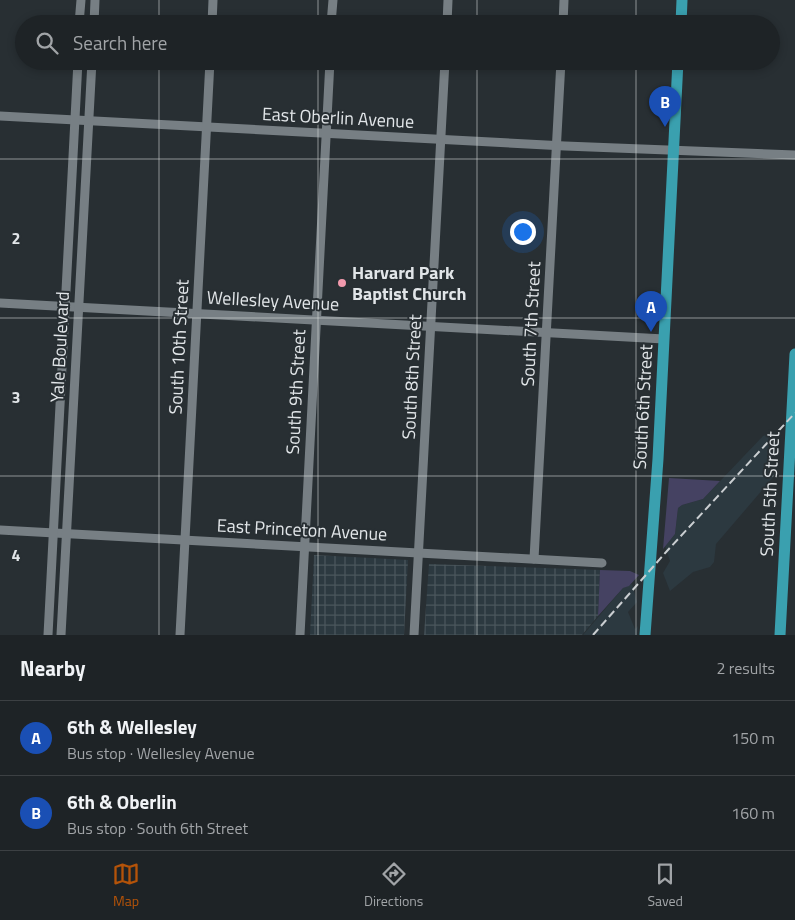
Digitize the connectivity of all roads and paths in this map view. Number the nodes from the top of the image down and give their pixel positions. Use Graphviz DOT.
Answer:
graph roads {
  1 [pos="80,0"];
  2 [pos="95,0"];
  3 [pos="213,0"];
  4 [pos="333,0"];
  5 [pos="448,0"];
  6 [pos="564,0"];
  7 [pos="682,0"];
  8 [pos="79,15"];
  9 [pos="94,15"];
  10 [pos="212,15"];
  11 [pos="332,15"];
  12 [pos="447,15"];
  13 [pos="563,15"];
  14 [pos="681,15"];
  15 [pos="77,70"];
  16 [pos="92,70"];
  17 [pos="209,70"];
  18 [pos="330,70"];
  19 [pos="445,70"];
  20 [pos="560,70"];
  21 [pos="678,70"];
  22 [pos="0,116"];
  23 [pos="74,120"];
  24 [pos="89,122"];
  25 [pos="206,127"];
  26 [pos="326,133"];
  27 [pos="441,140"];
  28 [pos="556,146"];
  29 [pos="674,150"];
  30 [pos="795,155"];
  31 [pos="0,304"];
  32 [pos="65,307"];
  33 [pos="79,308"];
  34 [pos="197,314"];
  35 [pos="316,320"];
  36 [pos="431,326"];
  37 [pos="546,332"];
  38 [pos="664,338"];
  39 [pos="795,354"];
  40 [pos="0,530"];
  41 [pos="53,533"];
  42 [pos="67,533"];
  43 [pos="185,540"];
  44 [pos="305,546"];
  45 [pos="419,552"];
  46 [pos="534,559"];
  47 [pos="602,563"];
  48 [pos="48,635"];
  49 [pos="62,635"];
  50 [pos="180,635"];
  51 [pos="300,635"];
  52 [pos="414,635"];
  53 [pos="645,635"];
  54 [pos="780,635"];
  1 -- 8 [label="street"];
  2 -- 9 [label="street"];
  3 -- 10 [label="street"];
  4 -- 11 [label="street"];
  5 -- 12 [label="street"];
  6 -- 13 [label="street"];
  7 -- 14 [label="main road"];
  15 -- 23 [label="street, Yale Boulevard"];
  16 -- 24 [label="street, Yale Boulevard"];
  17 -- 25 [label="street, South 10th Street"];
  18 -- 26 [label="street, South 9th Street"];
  19 -- 27 [label="street, South 8th Street"];
  20 -- 28 [label="street, South 7th Street"];
  21 -- 29 [label="main road, South 6th Street"];
  22 -- 23 [label="street, East Oberlin Avenue"];
  23 -- 24 [label="street, East Oberlin Avenue"];
  23 -- 32 [label="street, Yale Boulevard"];
  24 -- 25 [label="street, East Oberlin Avenue"];
  24 -- 33 [label="street, Yale Boulevard"];
  25 -- 26 [label="street, East Oberlin Avenue"];
  25 -- 34 [label="street, South 10th Street"];
  26 -- 27 [label="street, East Oberlin Avenue"];
  26 -- 35 [label="street, South 9th Street"];
  27 -- 28 [label="street, East Oberlin Avenue"];
  27 -- 36 [label="street, South 8th Street"];
  28 -- 29 [label="street, East Oberlin Avenue"];
  28 -- 37 [label="street, South 7th Street"];
  29 -- 30 [label="street, East Oberlin Avenue"];
  29 -- 38 [label="main road, South 6th Street"];
  31 -- 32 [label="street, Wellesley Avenue"];
  32 -- 33 [label="street, Wellesley Avenue"];
  32 -- 41 [label="street, Yale Boulevard"];
  33 -- 34 [label="street, Wellesley Avenue"];
  33 -- 42 [label="street, Yale Boulevard"];
  34 -- 35 [label="street, Wellesley Avenue"];
  34 -- 43 [label="street, South 10th Street"];
  35 -- 36 [label="street, Wellesley Avenue"];
  35 -- 44 [label="street, South 9th Street"];
  36 -- 37 [label="street, Wellesley Avenue"];
  36 -- 45 [label="street, South 8th Street"];
  37 -- 38 [label="street, Wellesley Avenue"];
  37 -- 46 [label="street, South 7th Street"];
  38 -- 53 [label="main road, South 6th Street"];
  39 -- 54 [label="main road, South 5th Street"];
  40 -- 41 [label="street, East Princeton Avenue"];
  41 -- 42 [label="street, East Princeton Avenue"];
  41 -- 48 [label="street, Yale Boulevard"];
  42 -- 43 [label="street, East Princeton Avenue"];
  42 -- 49 [label="street, Yale Boulevard"];
  43 -- 44 [label="street, East Princeton Avenue"];
  43 -- 50 [label="street, South 10th Street"];
  44 -- 45 [label="street, East Princeton Avenue"];
  44 -- 51 [label="street, South 9th Street"];
  45 -- 46 [label="street, East Princeton Avenue"];
  45 -- 52 [label="street, South 8th Street"];
  46 -- 47 [label="street, East Princeton Avenue"];
}
